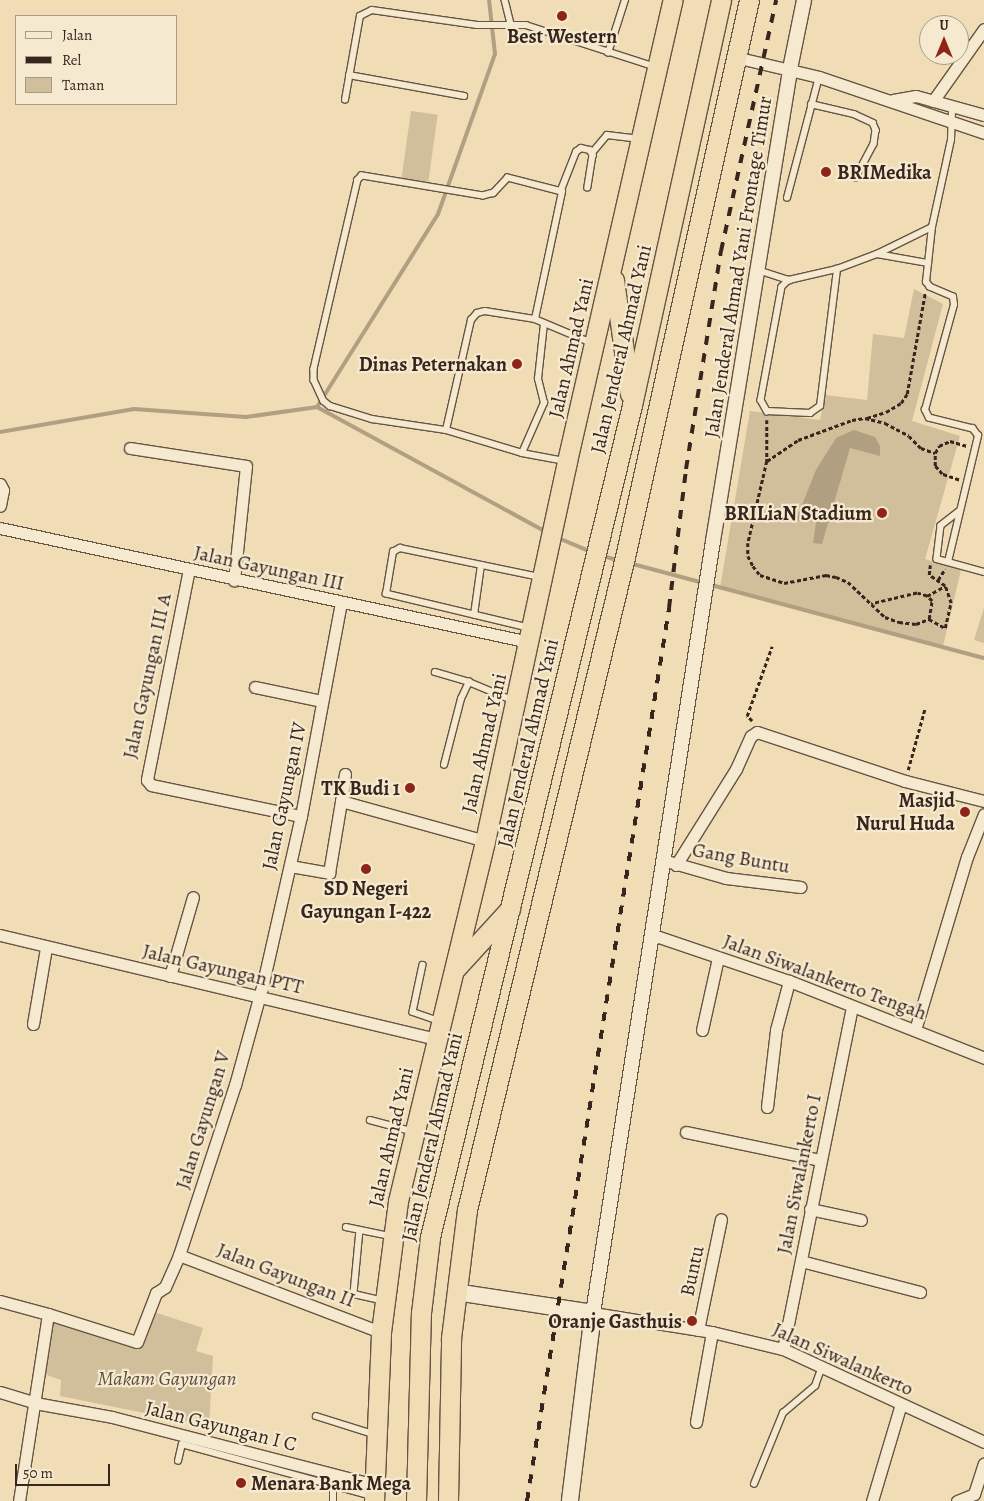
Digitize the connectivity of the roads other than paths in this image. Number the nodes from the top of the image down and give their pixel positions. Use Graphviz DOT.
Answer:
graph roads {
  1 [pos="505,0"];
  2 [pos="625,0"];
  3 [pos="673,0"];
  4 [pos="721,0"];
  5 [pos="749,0"];
  6 [pos="804,0"];
  7 [pos="511,24"];
  8 [pos="984,30"];
  9 [pos="608,53"];
  10 [pos="735,57"];
  11 [pos="658,67"];
  12 [pos="790,69"];
  13 [pos="349,75"];
  14 [pos="820,77"];
  15 [pos="464,96"];
  16 [pos="345,100"];
  17 [pos="893,100"];
  18 [pos="933,101"];
  19 [pos="811,104"];
  20 [pos="952,107"];
  21 [pos="984,115"];
  22 [pos="952,124"];
  23 [pos="984,133"];
  24 [pos="642,139"];
  25 [pos="592,153"];
  26 [pos="856,178"];
  27 [pos="588,188"];
  28 [pos="561,190"];
  29 [pos="787,198"];
  30 [pos="932,226"];
  31 [pos="877,254"];
  32 [pos="928,263"];
  33 [pos="612,268"];
  34 [pos="837,269"];
  35 [pos="758,270"];
  36 [pos="788,280"];
  37 [pos="535,320"];
  38 [pos="544,324"];
  39 [pos="595,344"];
  40 [pos="632,405"];
  41 [pos="446,430"];
  42 [pos="130,448"];
  43 [pos="522,453"];
  44 [pos="567,461"];
  45 [pos="0,484"];
  46 [pos="0,506"];
  47 [pos="960,511"];
  48 [pos="0,528"];
  49 [pos="948,562"];
  50 [pos="481,565"];
  51 [pos="189,569"];
  52 [pos="984,572"];
  53 [pos="544,578"];
  54 [pos="234,580"];
  55 [pos="340,603"];
  56 [pos="474,615"];
  57 [pos="531,636"];
  58 [pos="436,672"];
  59 [pos="469,682"];
  60 [pos="255,687"];
  61 [pos="322,701"];
  62 [pos="516,701"];
  63 [pos="444,765"];
  64 [pos="345,774"];
  65 [pos="341,801"];
  66 [pos="984,801"];
  67 [pos="984,814"];
  68 [pos="301,816"];
  69 [pos="485,841"];
  70 [pos="670,862"];
  71 [pos="290,866"];
  72 [pos="800,887"];
  73 [pos="193,897"];
  74 [pos="512,906"];
  75 [pos="0,935"];
  76 [pos="652,935"];
  77 [pos="46,948"];
  78 [pos="718,958"];
  79 [pos="423,965"];
  80 [pos="454,971"];
  81 [pos="170,976"];
  82 [pos="789,981"];
  83 [pos="259,995"];
  84 [pos="852,1007"];
  85 [pos="33,1024"];
  86 [pos="439,1030"];
  87 [pos="702,1030"];
  88 [pos="915,1030"];
  89 [pos="984,1058"];
  90 [pos="767,1107"];
  91 [pos="370,1120"];
  92 [pos="415,1132"];
  93 [pos="686,1132"];
  94 [pos="820,1160"];
  95 [pos="810,1209"];
  96 [pos="721,1219"];
  97 [pos="861,1220"];
  98 [pos="346,1227"];
  99 [pos="360,1230"];
  100 [pos="392,1236"];
  101 [pos="179,1255"];
  102 [pos="800,1261"];
  103 [pos="456,1292"];
  104 [pos="920,1292"];
  105 [pos="384,1300"];
  106 [pos="0,1301"];
  107 [pos="593,1313"];
  108 [pos="48,1314"];
  109 [pos="698,1330"];
  110 [pos="381,1332"];
  111 [pos="712,1332"];
  112 [pos="783,1348"];
  113 [pos="823,1366"];
  114 [pos="0,1392"];
  115 [pos="35,1403"];
  116 [pos="901,1404"];
  117 [pos="316,1416"];
  118 [pos="696,1422"];
  119 [pos="378,1436"];
  120 [pos="984,1442"];
  121 [pos="178,1461"];
  122 [pos="984,1464"];
  123 [pos="333,1484"];
  124 [pos="754,1484"];
  125 [pos="374,1494"];
  126 [pos="19,1501"];
  127 [pos="333,1501"];
  128 [pos="416,1501"];
  129 [pos="448,1501"];
  130 [pos="570,1501"];
  131 [pos="872,1501"];
  132 [pos="958,1501"];
  1 -- 7 [label="lane"];
  2 -- 9 [label="lane"];
  3 -- 11 [label="highway, Jalan Ahmad Yani"];
  4 -- 40 [label="highway, Jalan Jenderal Ahmad Yani"];
  5 -- 10 [label="highway"];
  6 -- 12 [label="street, Jalan Jenderal Ahmad Yani Frontage Timur"];
  7 -- 9 [label="lane"];
  7 -- 13 [label="lane"];
  8 -- 18 [label="street"];
  9 -- 11 [label="lane"];
  10 -- 12 [label="street"];
  10 -- 103 [label="highway"];
  11 -- 24 [label="highway, Jalan Ahmad Yani"];
  12 -- 14 [label="street"];
  12 -- 35 [label="street, Jalan Jenderal Ahmad Yani Frontage Timur"];
  13 -- 15 [label="lane"];
  13 -- 16 [label="lane"];
  14 -- 17 [label="street"];
  14 -- 19 [label="lane"];
  17 -- 18 [label="street"];
  17 -- 22 [label="street"];
  18 -- 20 [label="street"];
  19 -- 26 [label="lane"];
  19 -- 29 [label="lane"];
  20 -- 21 [label="street"];
  20 -- 22 [label="lane"];
  22 -- 23 [label="street"];
  22 -- 30 [label="lane"];
  24 -- 25 [label="lane"];
  24 -- 33 [label="highway, Jalan Ahmad Yani"];
  25 -- 27 [label="lane"];
  25 -- 28 [label="lane"];
  28 -- 37 [label="lane"];
  28 -- 41 [label="lane"];
  30 -- 31 [label="lane"];
  30 -- 32 [label="lane"];
  31 -- 32 [label="lane"];
  31 -- 34 [label="lane"];
  32 -- 47 [label="lane"];
  33 -- 39 [label="highway, Jalan Ahmad Yani"];
  33 -- 40 [label="highway"];
  34 -- 36 [label="lane"];
  34 -- 36 [label="lane"];
  35 -- 36 [label="lane"];
  35 -- 70 [label="street, Jalan Jenderal Ahmad Yani Frontage Timur"];
  37 -- 38 [label="lane"];
  37 -- 41 [label="lane"];
  38 -- 39 [label="lane"];
  38 -- 43 [label="lane"];
  39 -- 44 [label="highway, Jalan Ahmad Yani"];
  40 -- 74 [label="highway, Jalan Jenderal Ahmad Yani"];
  41 -- 43 [label="lane"];
  42 -- 54 [label="street"];
  43 -- 44 [label="lane"];
  44 -- 53 [label="highway, Jalan Ahmad Yani"];
  45 -- 46 [label="street"];
  47 -- 49 [label="lane"];
  47 -- 49 [label="lane"];
  48 -- 51 [label="street, Jalan Gayungan III"];
  49 -- 52 [label="lane"];
  50 -- 53 [label="lane"];
  50 -- 56 [label="lane"];
  50 -- 56 [label="lane"];
  51 -- 54 [label="street, Jalan Gayungan III"];
  51 -- 68 [label="street, Jalan Gayungan III A"];
  53 -- 57 [label="highway, Jalan Ahmad Yani"];
  54 -- 55 [label="street, Jalan Gayungan III"];
  55 -- 57 [label="street, Jalan Gayungan III"];
  55 -- 61 [label="street, Jalan Gayungan IV"];
  56 -- 57 [label="lane"];
  57 -- 62 [label="highway, Jalan Ahmad Yani"];
  58 -- 59 [label="lane"];
  59 -- 62 [label="lane"];
  59 -- 63 [label="lane"];
  60 -- 61 [label="street"];
  61 -- 68 [label="street, Jalan Gayungan IV"];
  62 -- 69 [label="highway, Jalan Ahmad Yani"];
  64 -- 65 [label="street"];
  65 -- 69 [label="street"];
  65 -- 71 [label="street"];
  66 -- 70 [label="street"];
  67 -- 88 [label="street"];
  68 -- 71 [label="street, Jalan Gayungan IV"];
  69 -- 80 [label="highway, Jalan Ahmad Yani"];
  70 -- 72 [label="street, Gang Buntu"];
  70 -- 76 [label="street, Jalan Jenderal Ahmad Yani Frontage Timur"];
  71 -- 83 [label="street, Jalan Gayungan IV"];
  73 -- 81 [label="street"];
  74 -- 80 [label="highway"];
  74 -- 128 [label="highway, Jalan Jenderal Ahmad Yani"];
  75 -- 77 [label="street, Jalan Gayungan PTT"];
  76 -- 78 [label="street, Jalan Siwalankerto Tengah"];
  76 -- 107 [label="street, Jalan Jenderal Ahmad Yani Frontage Timur"];
  77 -- 81 [label="street, Jalan Gayungan PTT"];
  77 -- 85 [label="street"];
  78 -- 82 [label="street, Jalan Siwalankerto Tengah"];
  78 -- 87 [label="street"];
  79 -- 86 [label="lane"];
  80 -- 86 [label="highway, Jalan Ahmad Yani"];
  81 -- 83 [label="street, Jalan Gayungan PTT"];
  82 -- 84 [label="street, Jalan Siwalankerto Tengah"];
  82 -- 90 [label="street"];
  83 -- 86 [label="street, Jalan Gayungan PTT"];
  83 -- 101 [label="street, Jalan Gayungan V"];
  84 -- 88 [label="street, Jalan Siwalankerto Tengah"];
  84 -- 94 [label="street, Jalan Siwalankerto I"];
  86 -- 92 [label="highway, Jalan Ahmad Yani"];
  88 -- 89 [label="street, Jalan Siwalankerto Tengah"];
  91 -- 92 [label="lane"];
  92 -- 100 [label="highway, Jalan Ahmad Yani"];
  93 -- 94 [label="street"];
  94 -- 95 [label="street, Jalan Siwalankerto I"];
  95 -- 97 [label="street"];
  95 -- 102 [label="street, Jalan Siwalankerto I"];
  96 -- 109 [label="street, Buntu"];
  98 -- 99 [label="lane"];
  99 -- 100 [label="lane"];
  99 -- 105 [label="lane"];
  100 -- 105 [label="highway, Jalan Ahmad Yani"];
  101 -- 108 [label="street, Jalan Gayungan V"];
  101 -- 110 [label="street, Jalan Gayungan II"];
  102 -- 104 [label="street"];
  102 -- 112 [label="street, Jalan Siwalankerto I"];
  103 -- 107 [label="main road"];
  103 -- 129 [label="highway"];
  105 -- 110 [label="highway, Jalan Ahmad Yani"];
  106 -- 108 [label="street"];
  107 -- 109 [label="street, Jalan Siwalankerto"];
  107 -- 130 [label="main road"];
  108 -- 115 [label="street"];
  109 -- 111 [label="street, Jalan Siwalankerto"];
  110 -- 119 [label="highway, Jalan Ahmad Yani"];
  111 -- 112 [label="street, Jalan Siwalankerto"];
  111 -- 118 [label="street"];
  112 -- 113 [label="street, Jalan Siwalankerto"];
  113 -- 116 [label="street, Jalan Siwalankerto"];
  113 -- 124 [label="lane"];
  114 -- 115 [label="street, Jalan Gayungan I C"];
  115 -- 125 [label="street, Jalan Gayungan I C"];
  115 -- 126 [label="street"];
  116 -- 120 [label="street, Jalan Siwalankerto"];
  116 -- 131 [label="street"];
  117 -- 119 [label="lane"];
  119 -- 125 [label="highway, Jalan Ahmad Yani"];
  121 -- 123 [label="lane"];
  122 -- 132 [label="street"];
  123 -- 125 [label="lane"];
  123 -- 127 [label="lane"];
}
